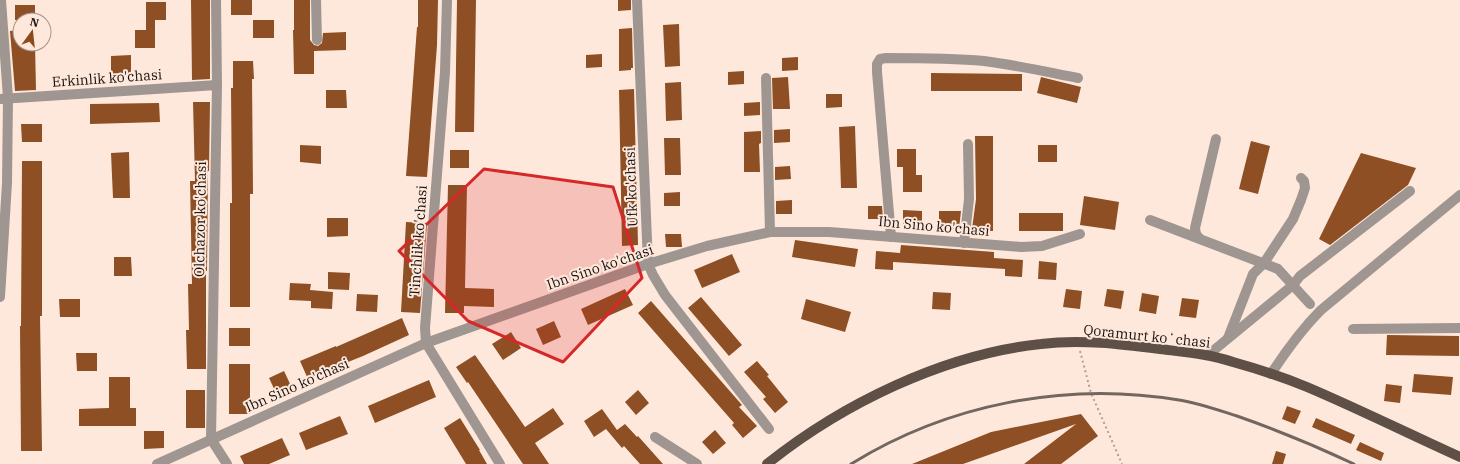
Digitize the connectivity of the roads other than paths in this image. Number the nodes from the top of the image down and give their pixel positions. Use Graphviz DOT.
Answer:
graph roads {
  1 [pos="1,0"];
  2 [pos="216,0"];
  3 [pos="316,0"];
  4 [pos="446,0"];
  5 [pos="637,0"];
  6 [pos="317,40"];
  7 [pos="766,78"];
  8 [pos="1078,78"];
  9 [pos="217,85"];
  10 [pos="4,98"];
  11 [pos="1216,139"];
  12 [pos="968,144"];
  13 [pos="1301,178"];
  14 [pos="1410,191"];
  15 [pos="1460,195"];
  16 [pos="1150,220"];
  17 [pos="770,232"];
  18 [pos="1080,234"];
  19 [pos="891,237"];
  20 [pos="1200,239"];
  21 [pos="964,243"];
  22 [pos="1250,258"];
  23 [pos="1264,263"];
  24 [pos="648,264"];
  25 [pos="1253,274"];
  26 [pos="1293,285"];
  27 [pos="0,297"];
  28 [pos="1310,304"];
  29 [pos="1460,328"];
  30 [pos="1353,329"];
  31 [pos="1227,340"];
  32 [pos="426,343"];
  33 [pos="1208,355"];
  34 [pos="1271,374"];
  35 [pos="769,429"];
  36 [pos="655,437"];
  37 [pos="211,439"];
  38 [pos="1460,457"];
  39 [pos="157,464"];
  40 [pos="227,464"];
  41 [pos="500,464"];
  42 [pos="697,464"];
  43 [pos="767,464"];
  44 [pos="776,464"];
  45 [pos="1460,464"];
  1 -- 10 [label="street"];
  2 -- 9 [label="street, Olchazor ko'chasi"];
  3 -- 6 [label="street"];
  4 -- 32 [label="street, Tinchlik ko'chasi"];
  5 -- 24 [label="street, Ufk ko'chasi"];
  7 -- 17 [label="street"];
  8 -- 19 [label="street"];
  9 -- 10 [label="street, Erkinlik ko'chasi"];
  9 -- 37 [label="street, Olchazor ko'chasi"];
  10 -- 27 [label="street"];
  11 -- 20 [label="street"];
  12 -- 21 [label="street"];
  13 -- 23 [label="street"];
  14 -- 26 [label="street"];
  15 -- 34 [label="street"];
  16 -- 20 [label="street"];
  17 -- 19 [label="street, Ibn Sino ko'chasi"];
  17 -- 24 [label="street, Ibn Sino ko'chasi"];
  18 -- 21 [label="street, Ibn Sino ko'chasi"];
  19 -- 21 [label="street, Ibn Sino ko'chasi"];
  20 -- 22 [label="street"];
  22 -- 23 [label="street"];
  22 -- 25 [label="street"];
  23 -- 25 [label="street"];
  23 -- 26 [label="street"];
  24 -- 32 [label="street, Ibn Sino ko'chasi"];
  24 -- 35 [label="street, Ufk ko'chasi"];
  25 -- 31 [label="street"];
  26 -- 28 [label="street"];
  26 -- 31 [label="street"];
  29 -- 30 [label="street"];
  31 -- 33 [label="street"];
  32 -- 37 [label="street, Ibn Sino ko'chasi"];
  32 -- 41 [label="street, Tinchlik ko'chasi"];
  33 -- 34 [label="main road, Qoramurt koʻchasi"];
  33 -- 43 [label="main road, Qoramurt koʻchasi"];
  34 -- 38 [label="main road, Qoramurt koʻchasi"];
  36 -- 42 [label="street"];
  37 -- 39 [label="street, Ibn Sino ko'chasi"];
  37 -- 40 [label="street"];
  44 -- 45 [label="main road, Qoramurt koʻchasi"];
}
